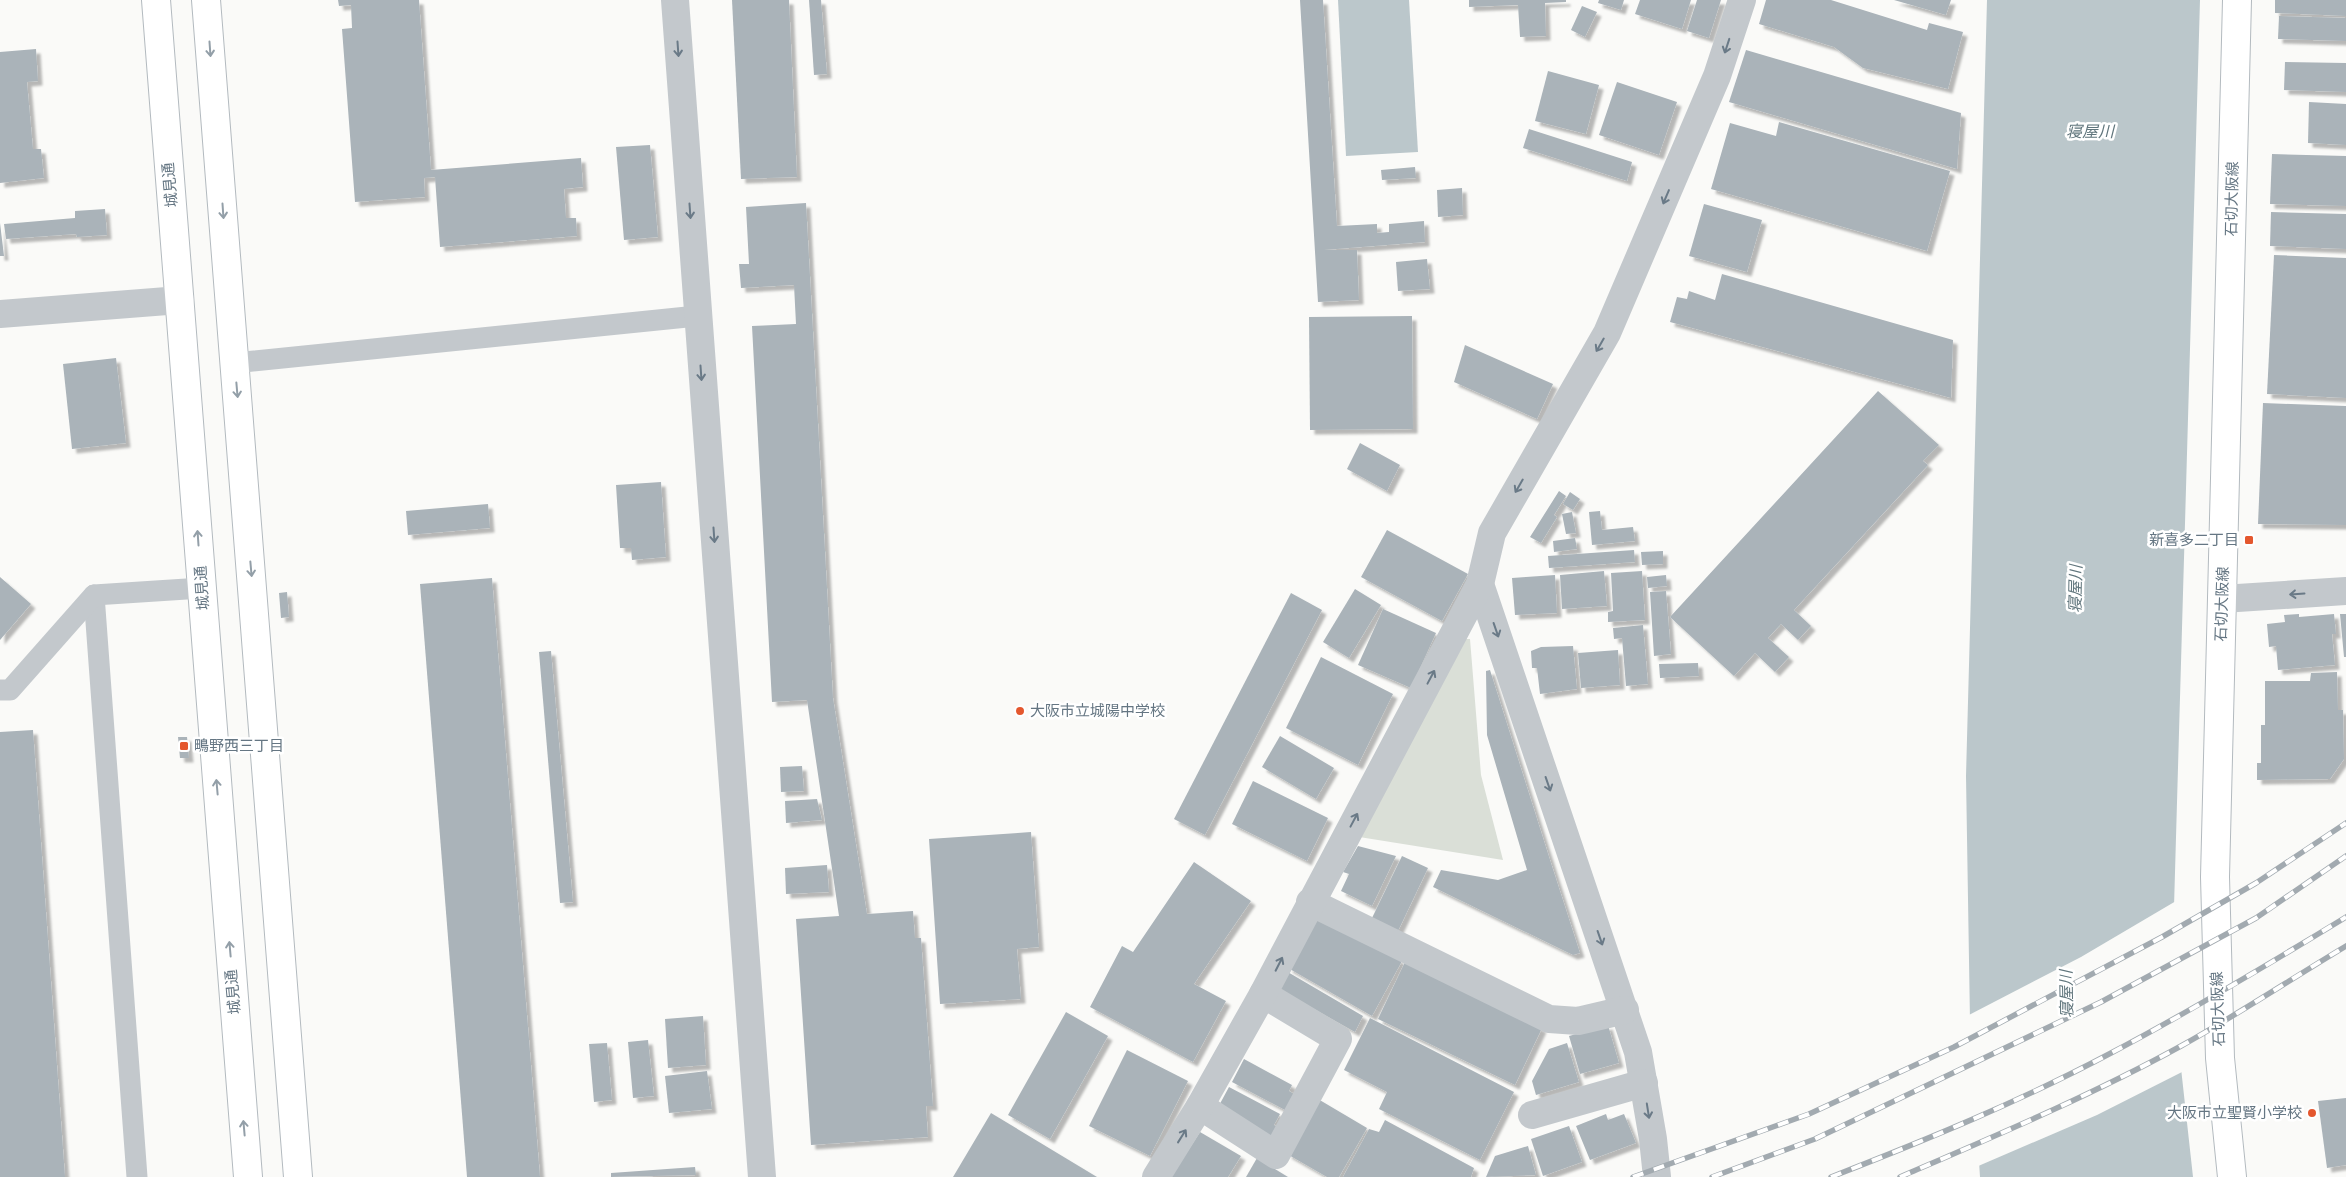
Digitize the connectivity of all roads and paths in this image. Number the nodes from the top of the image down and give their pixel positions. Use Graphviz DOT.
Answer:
graph roads {
  1 [pos="156,0"];
  2 [pos="206,0"];
  3 [pos="675,0"];
  4 [pos="1742,0"];
  5 [pos="2237,0"];
  6 [pos="180,300"];
  7 [pos="0,314"];
  8 [pos="697,316"];
  9 [pos="234,363"];
  10 [pos="1480,584"];
  11 [pos="202,588"];
  12 [pos="2346,592"];
  13 [pos="94,595"];
  14 [pos="2222,599"];
  15 [pos="0,690"];
  16 [pos="1310,902"];
  17 [pos="1263,994"];
  18 [pos="1625,1010"];
  19 [pos="1644,1083"];
  20 [pos="1200,1106"];
  21 [pos="1532,1115"];
  22 [pos="137,1177"];
  23 [pos="248,1177"];
  24 [pos="298,1177"];
  25 [pos="762,1177"];
  26 [pos="1156,1177"];
  27 [pos="1657,1177"];
  28 [pos="2232,1177"];
  1 -- 6 [label="street, 城見通"];
  2 -- 9 [label="street, one-way"];
  3 -- 8 [label="street, one-way"];
  4 -- 10 [label="street, one-way"];
  5 -- 14 [label="street, 石切大阪線"];
  6 -- 7 [label="street"];
  11 -- 6 [label="street, 城見通, one-way"];
  8 -- 9 [label="lane"];
  8 -- 25 [label="street, one-way"];
  9 -- 24 [label="street, one-way"];
  16 -- 10 [label="street, one-way"];
  10 -- 18 [label="street, one-way"];
  11 -- 13 [label="lane"];
  23 -- 11 [label="street, 城見通, one-way"];
  12 -- 14 [label="street, one-way"];
  13 -- 15 [label="lane"];
  13 -- 22 [label="lane"];
  14 -- 28 [label="street, 石切大阪線"];
  17 -- 16 [label="street, one-way"];
  16 -- 18 [label="street"];
  17 -- 20 [label="street"];
  17 -- 20 [label="street"];
  18 -- 19 [label="street"];
  19 -- 21 [label="street"];
  19 -- 27 [label="street, one-way"];
  26 -- 20 [label="street, one-way"];
}
